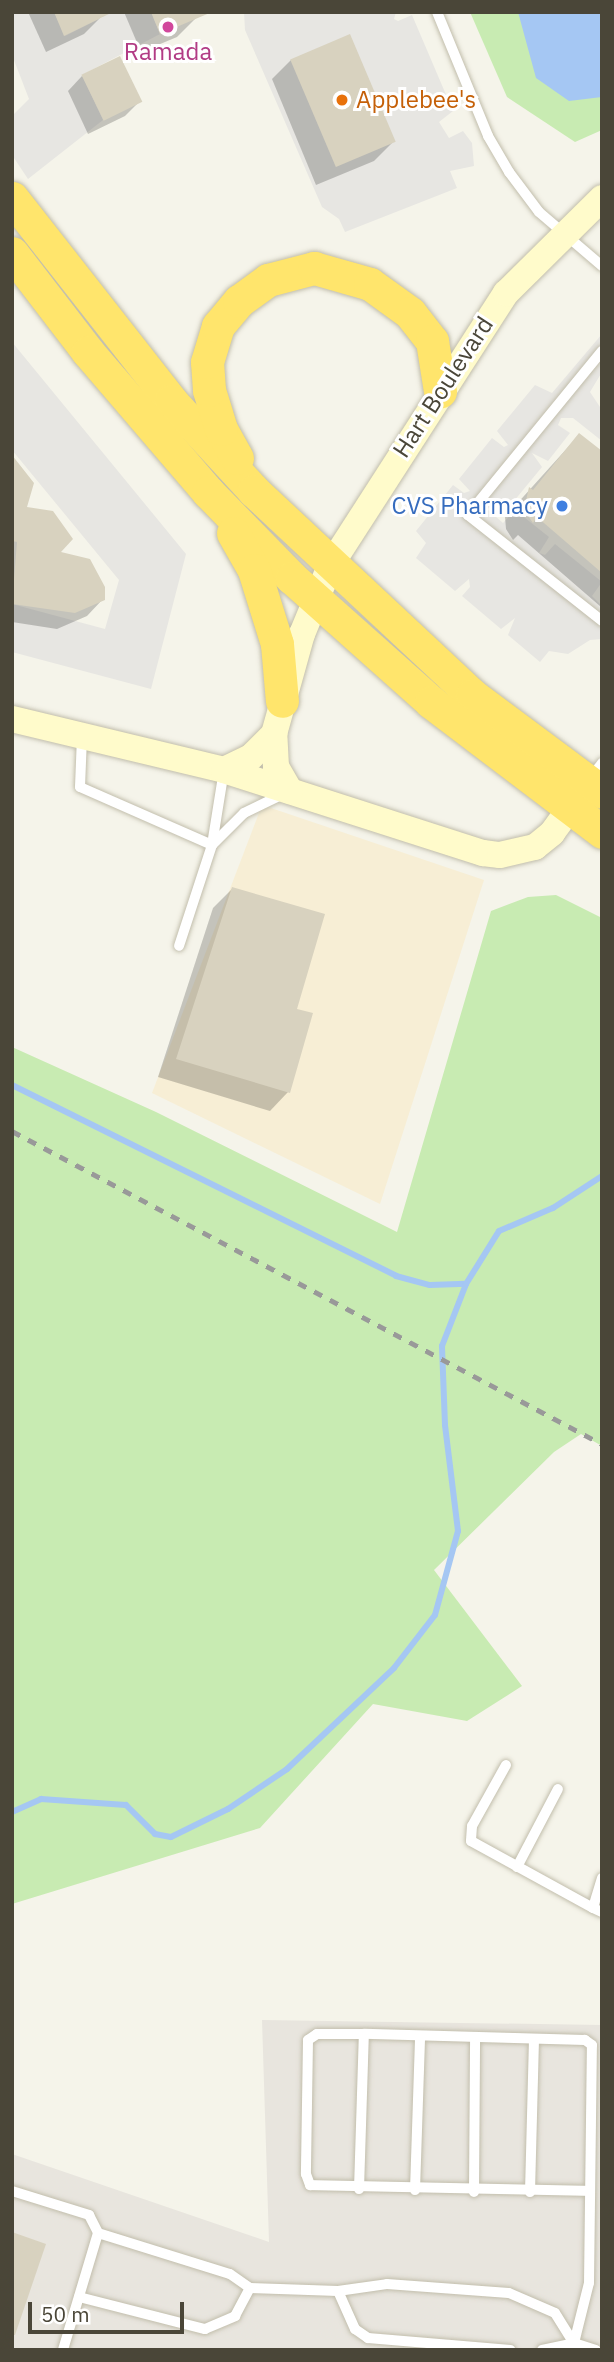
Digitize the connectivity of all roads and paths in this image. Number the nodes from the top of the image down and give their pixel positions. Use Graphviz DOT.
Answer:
graph roads {
  1 [pos="437,12"];
  2 [pos="12,198"];
  3 [pos="602,198"];
  4 [pos="564,235"];
  5 [pos="12,253"];
  6 [pos="602,267"];
  7 [pos="602,351"];
  8 [pos="440,391"];
  9 [pos="254,491"];
  10 [pos="208,492"];
  11 [pos="330,565"];
  12 [pos="314,600"];
  13 [pos="602,621"];
  14 [pos="282,701"];
  15 [pos="12,719"];
  16 [pos="82,733"];
  17 [pos="274,734"];
  18 [pos="224,770"];
  19 [pos="597,779"];
  20 [pos="289,791"];
  21 [pos="569,811"];
  22 [pos="602,832"];
  23 [pos="212,845"];
  24 [pos="179,946"];
  25 [pos="506,1765"];
  26 [pos="558,1789"];
  27 [pos="517,1867"];
  28 [pos="602,1878"];
  29 [pos="598,1910"];
  30 [pos="364,2034"];
  31 [pos="420,2036"];
  32 [pos="475,2038"];
  33 [pos="534,2039"];
  34 [pos="359,2189"];
  35 [pos="415,2190"];
  36 [pos="12,2191"];
  37 [pos="590,2191"];
  38 [pos="474,2192"];
  39 [pos="530,2192"];
  40 [pos="98,2233"];
  41 [pos="250,2288"];
  42 [pos="338,2291"];
  43 [pos="79,2298"];
  44 [pos="574,2343"];
  45 [pos="63,2350"];
  46 [pos="510,2350"];
  47 [pos="542,2350"];
  48 [pos="596,2350"];
  1 -- 4 [label="lane"];
  2 -- 9 [label="highway"];
  3 -- 4 [label="street, Hart Boulevard"];
  4 -- 6 [label="lane"];
  4 -- 8 [label="street, Hart Boulevard"];
  5 -- 10 [label="highway"];
  7 -- 13 [label="lane"];
  8 -- 9 [label="highway"];
  8 -- 11 [label="street, Hart Boulevard"];
  9 -- 11 [label="highway"];
  10 -- 12 [label="highway"];
  10 -- 14 [label="highway"];
  11 -- 12 [label="street, Hart Boulevard"];
  11 -- 19 [label="highway"];
  12 -- 14 [label="street, Hart Boulevard"];
  12 -- 21 [label="highway"];
  14 -- 17 [label="street, Hart Boulevard"];
  15 -- 16 [label="street"];
  16 -- 18 [label="street"];
  16 -- 23 [label="lane"];
  17 -- 18 [label="street"];
  17 -- 20 [label="street"];
  18 -- 20 [label="street"];
  18 -- 23 [label="lane"];
  19 -- 21 [label="street"];
  20 -- 21 [label="street"];
  20 -- 23 [label="lane"];
  21 -- 22 [label="highway"];
  23 -- 24 [label="lane"];
  25 -- 27 [label="lane"];
  26 -- 27 [label="lane"];
  27 -- 29 [label="lane"];
  28 -- 29 [label="lane"];
  30 -- 31 [label="lane"];
  30 -- 34 [label="lane"];
  30 -- 34 [label="lane"];
  31 -- 32 [label="lane"];
  31 -- 35 [label="lane"];
  32 -- 33 [label="lane"];
  32 -- 38 [label="lane"];
  33 -- 37 [label="lane"];
  33 -- 39 [label="lane"];
  34 -- 35 [label="lane"];
  35 -- 38 [label="lane"];
  36 -- 40 [label="lane"];
  37 -- 39 [label="lane"];
  37 -- 44 [label="lane"];
  38 -- 39 [label="lane"];
  40 -- 41 [label="lane"];
  40 -- 43 [label="lane"];
  41 -- 42 [label="lane"];
  41 -- 43 [label="lane"];
  42 -- 44 [label="lane"];
  42 -- 46 [label="lane"];
  43 -- 45 [label="lane"];
  44 -- 47 [label="lane"];
  44 -- 48 [label="lane"];
}
